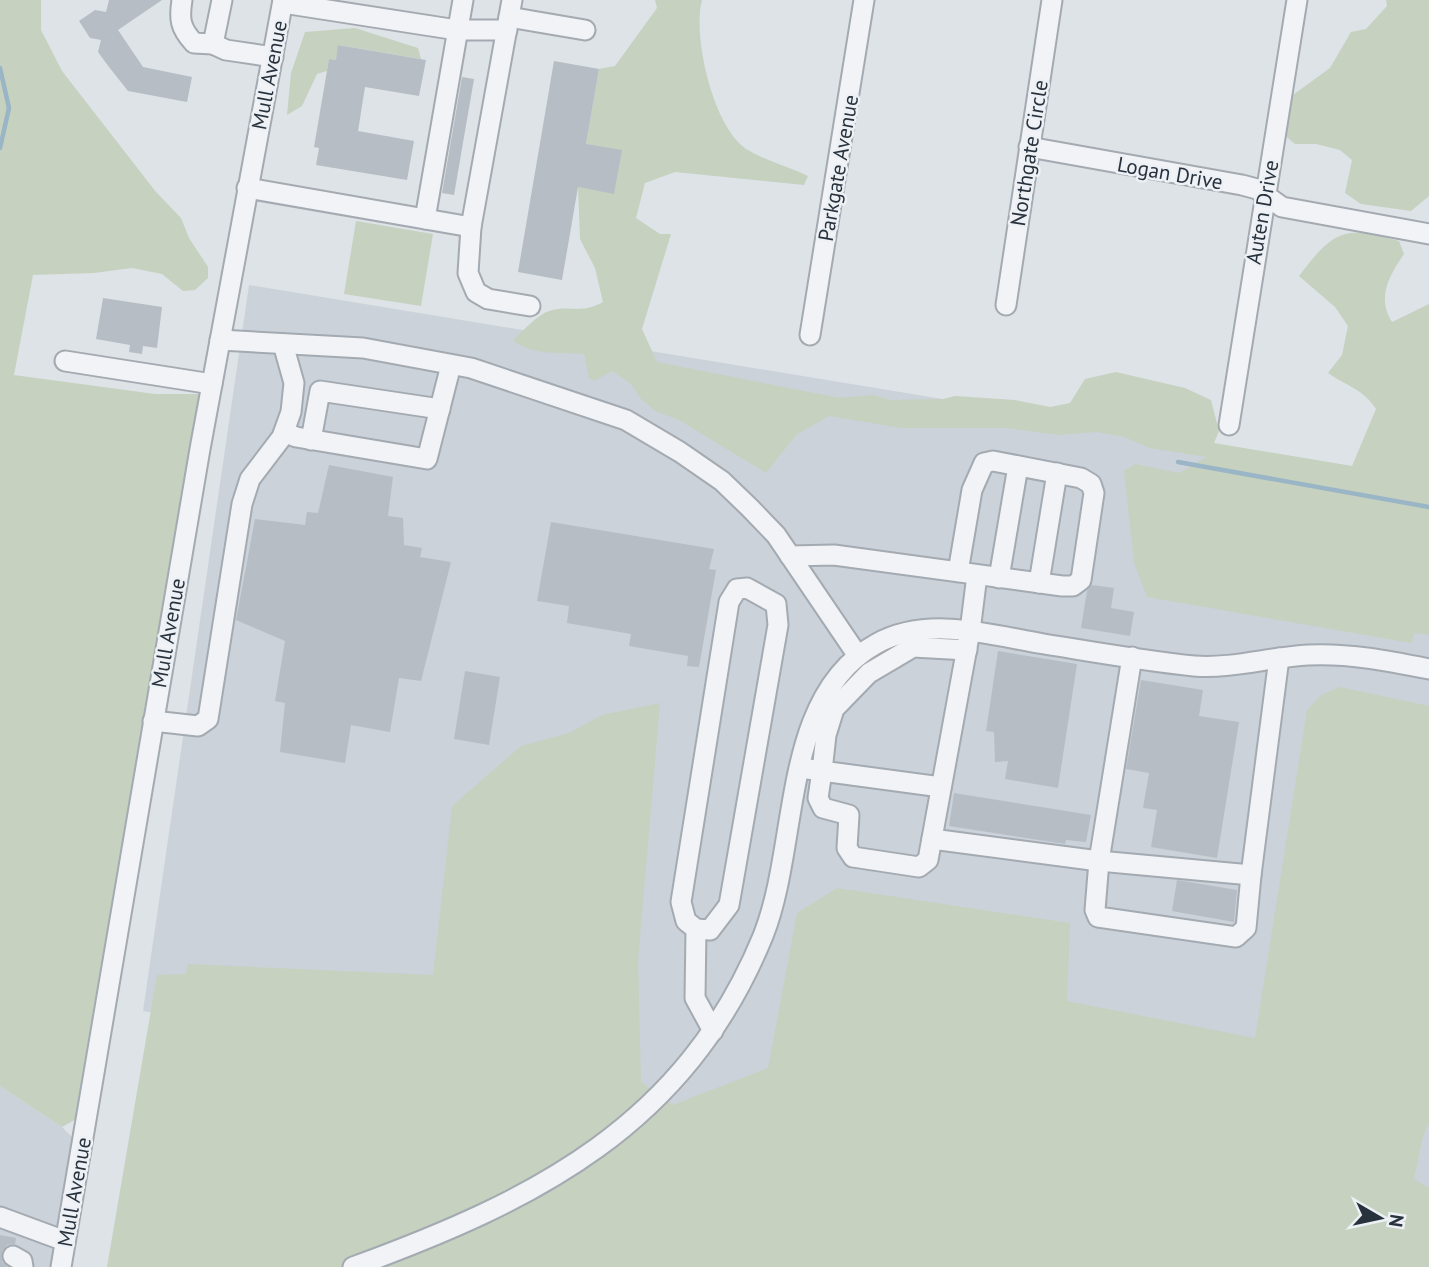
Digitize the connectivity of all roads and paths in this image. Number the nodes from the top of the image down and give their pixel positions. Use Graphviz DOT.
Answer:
graph roads {
  1 [pos="183,0"];
  2 [pos="222,0"];
  3 [pos="463,0"];
  4 [pos="864,0"];
  5 [pos="1052,0"];
  6 [pos="1297,0"];
  7 [pos="283,1"];
  8 [pos="509,16"];
  9 [pos="457,30"];
  10 [pos="585,30"];
  11 [pos="213,44"];
  12 [pos="273,57"];
  13 [pos="1030,147"];
  14 [pos="247,188"];
  15 [pos="1265,194"];
  16 [pos="425,219"];
  17 [pos="471,227"];
  18 [pos="1429,234"];
  19 [pos="1006,305"];
  20 [pos="530,306"];
  21 [pos="810,335"];
  22 [pos="220,340"];
  23 [pos="283,344"];
  24 [pos="65,361"];
  25 [pos="451,365"];
  26 [pos="212,384"];
  27 [pos="440,409"];
  28 [pos="1229,425"];
  29 [pos="284,432"];
  30 [pos="311,440"];
  31 [pos="1018,466"];
  32 [pos="1057,473"];
  33 [pos="790,556"];
  34 [pos="968,574"];
  35 [pos="999,578"];
  36 [pos="1039,583"];
  37 [pos="968,641"];
  38 [pos="858,656"];
  39 [pos="1132,657"];
  40 [pos="1279,659"];
  41 [pos="1429,668"];
  42 [pos="153,721"];
  43 [pos="801,768"];
  44 [pos="822,771"];
  45 [pos="941,787"];
  46 [pos="932,839"];
  47 [pos="1099,861"];
  48 [pos="1251,875"];
  49 [pos="696,929"];
  50 [pos="713,1031"];
  51 [pos="0,1217"];
  52 [pos="65,1241"];
  53 [pos="61,1267"];
  54 [pos="353,1267"];
  1 -- 11 [label="street"];
  2 -- 11 [label="street"];
  3 -- 9 [label="street"];
  4 -- 21 [label="street, Parkgate Avenue"];
  5 -- 13 [label="street, Northgate Circle"];
  6 -- 15 [label="street, Auten Drive"];
  7 -- 9 [label="street"];
  7 -- 12 [label="street, Mull Avenue"];
  8 -- 9 [label="street"];
  8 -- 10 [label="street"];
  8 -- 17 [label="street"];
  9 -- 16 [label="street"];
  11 -- 12 [label="street"];
  12 -- 14 [label="street, Mull Avenue"];
  13 -- 15 [label="street, Logan Drive"];
  13 -- 19 [label="street, Northgate Circle"];
  14 -- 16 [label="street"];
  14 -- 22 [label="street, Mull Avenue"];
  15 -- 18 [label="street, Logan Drive"];
  15 -- 28 [label="street, Auten Drive"];
  16 -- 17 [label="street"];
  17 -- 20 [label="street"];
  22 -- 23 [label="street"];
  22 -- 26 [label="street, Mull Avenue"];
  23 -- 25 [label="street"];
  23 -- 29 [label="street"];
  24 -- 26 [label="street"];
  25 -- 27 [label="street"];
  25 -- 33 [label="street"];
  26 -- 42 [label="street, Mull Avenue"];
  27 -- 30 [label="street"];
  27 -- 30 [label="street"];
  29 -- 30 [label="street"];
  29 -- 42 [label="street"];
  31 -- 32 [label="street"];
  31 -- 34 [label="street"];
  31 -- 35 [label="street"];
  32 -- 36 [label="street"];
  32 -- 36 [label="street"];
  33 -- 34 [label="street"];
  33 -- 38 [label="street"];
  34 -- 35 [label="street"];
  34 -- 37 [label="street"];
  35 -- 36 [label="street"];
  37 -- 38 [label="street"];
  37 -- 39 [label="street"];
  37 -- 44 [label="street"];
  37 -- 45 [label="street"];
  38 -- 43 [label="street"];
  39 -- 40 [label="street"];
  39 -- 47 [label="street"];
  40 -- 41 [label="street"];
  40 -- 48 [label="street"];
  42 -- 52 [label="street, Mull Avenue"];
  43 -- 44 [label="street"];
  43 -- 50 [label="street"];
  44 -- 45 [label="street"];
  44 -- 46 [label="street"];
  45 -- 46 [label="street"];
  46 -- 47 [label="street"];
  47 -- 48 [label="street"];
  47 -- 48 [label="street"];
  49 -- 49 [label="street"];
  49 -- 50 [label="street"];
  50 -- 54 [label="street"];
  51 -- 52 [label="street"];
  52 -- 53 [label="street, Mull Avenue"];
}
